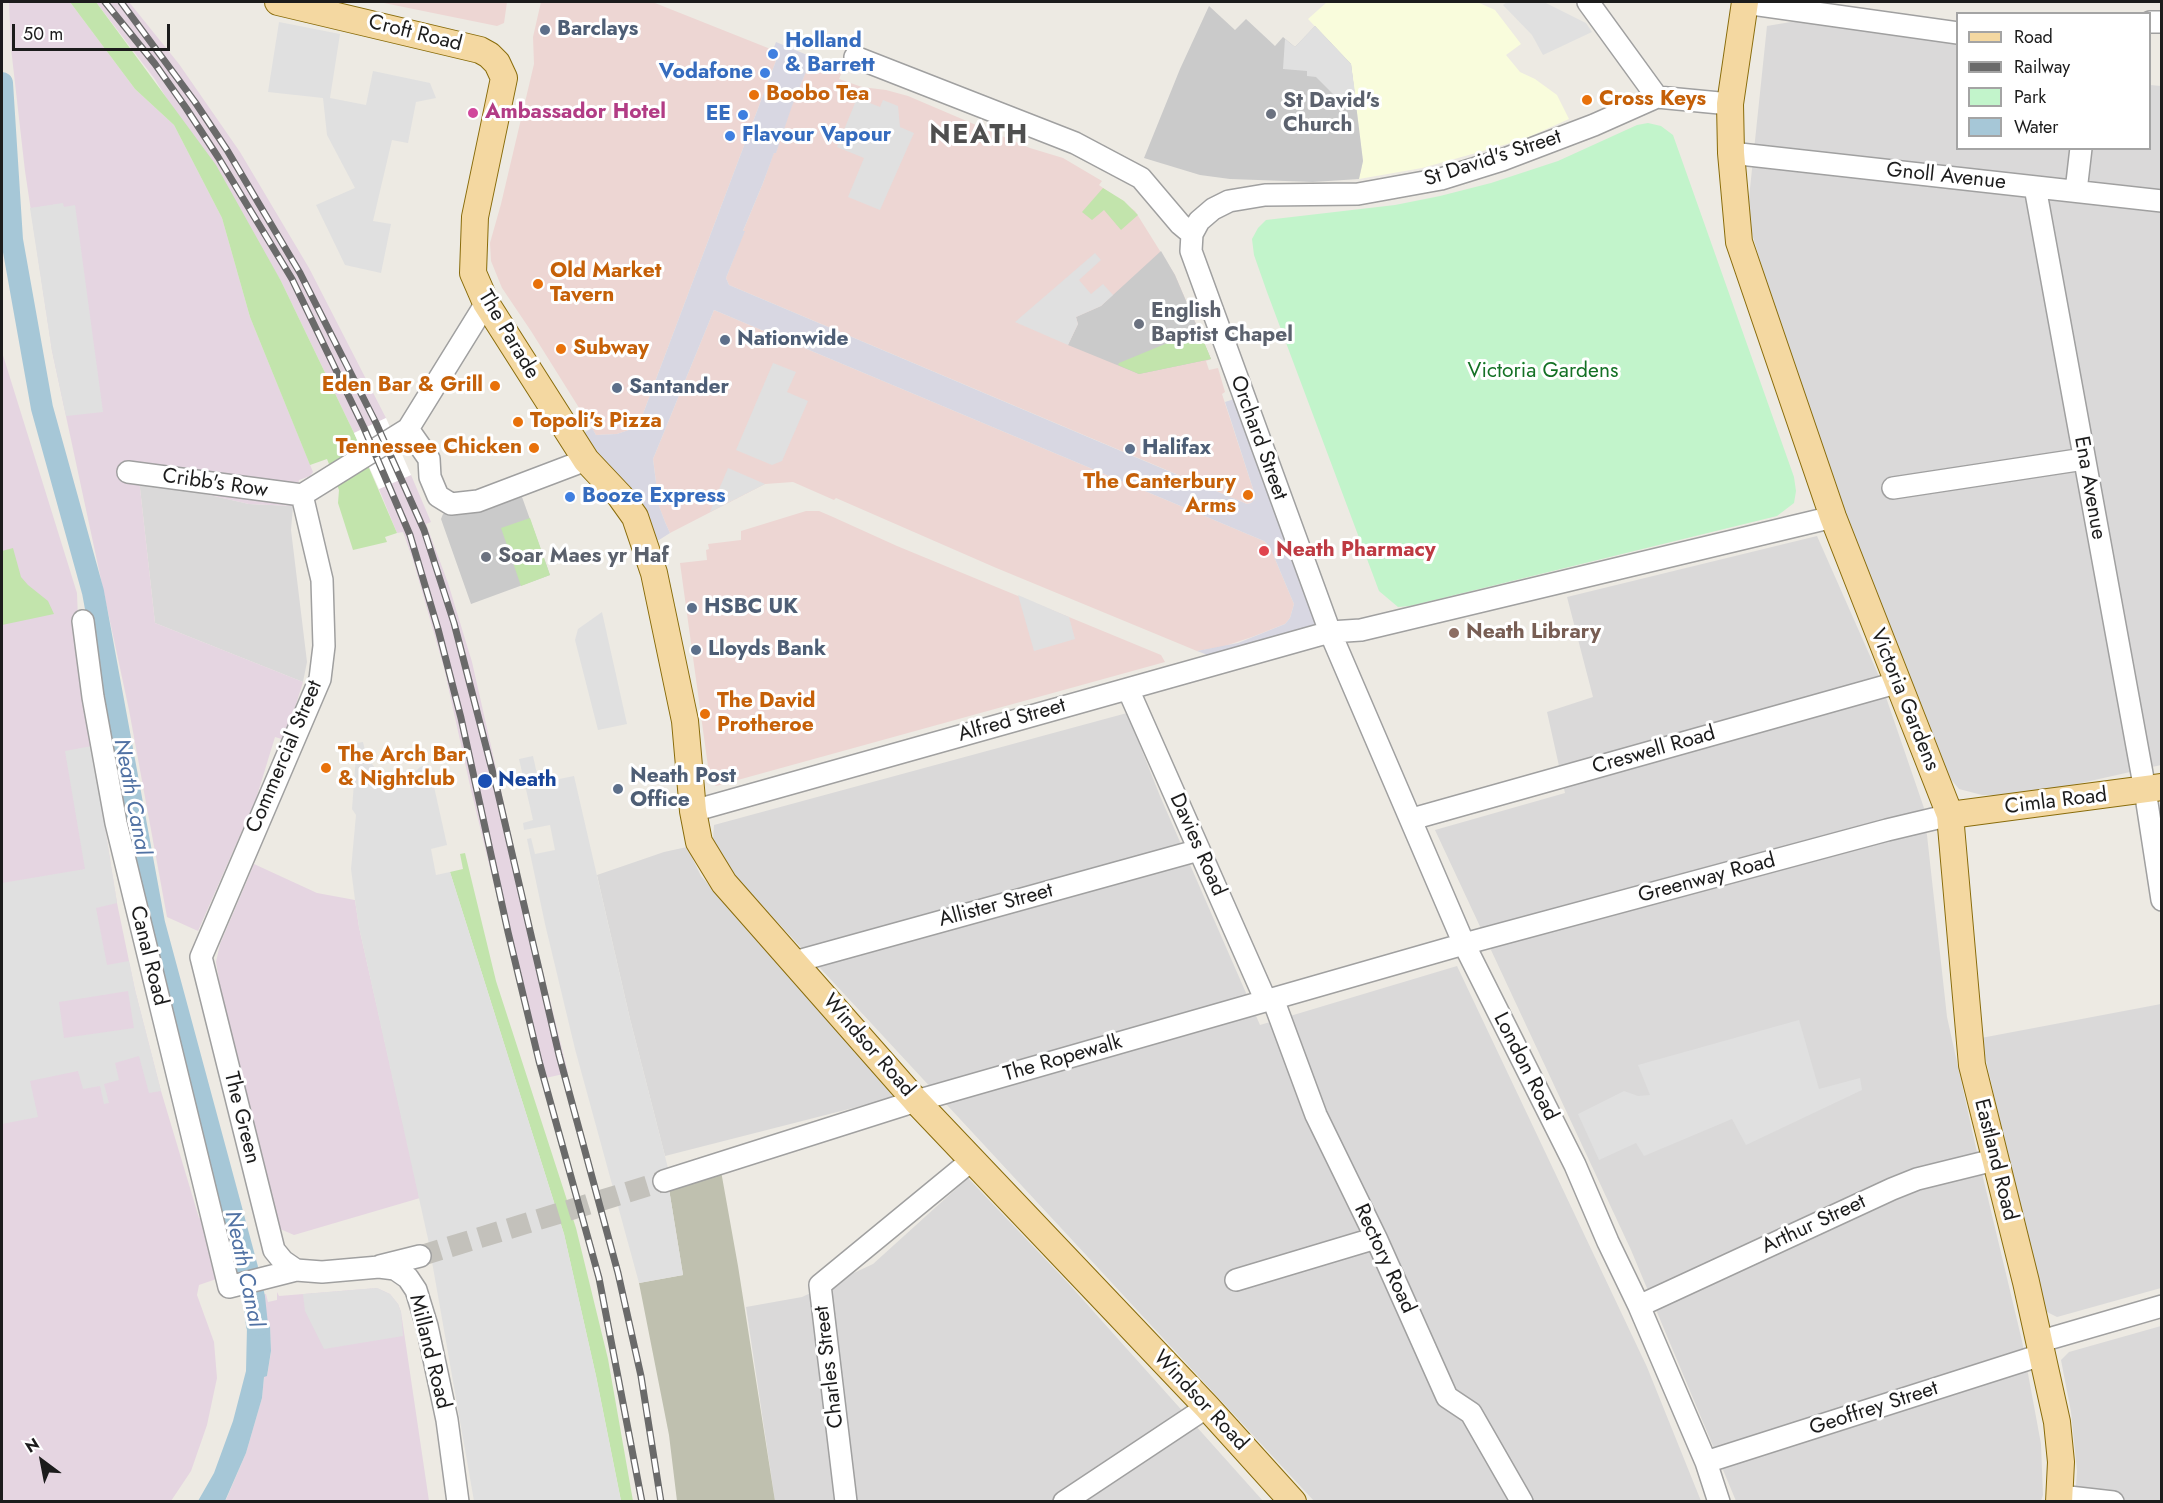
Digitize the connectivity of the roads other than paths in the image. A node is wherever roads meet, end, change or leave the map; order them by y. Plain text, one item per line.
1 (278, 2) edge
2 (1588, 2) edge
3 (1745, 2) edge
4 (1956, 33) edge
5 (855, 57) dead end
6 (504, 78) joint
7 (1657, 97) junction
8 (1730, 105) junction
9 (2081, 150) edge
10 (1731, 153) junction
11 (2036, 187) junction
12 (2076, 191) junction
13 (2162, 201) edge
14 (1192, 234) junction
15 (486, 303) junction
16 (408, 429) junction
17 (2084, 459) junction
18 (586, 460) junction
19 (128, 472) dead end
20 (1893, 488) dead end
21 (302, 495) junction
22 (620, 495) joint
23 (1833, 517) junction
24 (83, 621) dead end
25 (1330, 632) junction
26 (1896, 683) junction
27 (1128, 689) junction
28 (2153, 788) edge
29 (693, 811) junction
30 (1950, 815) junction
31 (1412, 819) junction
32 (1199, 850) junction
33 (2162, 900) edge
34 (1464, 944) junction
35 (201, 957) joint
36 (794, 962) junction
37 (1269, 1000) junction
38 (916, 1101) junction
39 (972, 1160) junction
40 (1994, 1160) junction
41 (664, 1181) tunnel mouth
42 (1376, 1238) junction
43 (420, 1256) tunnel mouth
44 (379, 1267) junction
45 (296, 1270) junction
46 (1236, 1280) dead end
47 (229, 1287) joint
48 (1639, 1306) junction
49 (2162, 1306) edge
50 (2040, 1348) junction
51 (1207, 1407) junction
52 (1706, 1462) junction
53 (2059, 1498) edge
54 (458, 1502) edge
55 (846, 1502) edge
56 (1064, 1502) edge
57 (1293, 1502) edge
58 (1522, 1502) edge
59 (1719, 1502) edge
60 (2113, 1502) edge

1 - 6 main road, Croft Road
2 - 7 street
3 - 4 street
3 - 8 main road, Victoria Gardens
5 - 14 street
6 - 15 main road, The Parade
7 - 8 street
7 - 14 street, St David's Street
8 - 10 main road, Victoria Gardens
9 - 12 street
10 - 11 street, Gnoll Avenue
10 - 23 main road, Victoria Gardens
11 - 12 street, Gnoll Avenue
11 - 17 street, Ena Avenue
12 - 13 street, Gnoll Avenue
14 - 25 street, Orchard Street
15 - 16 street
15 - 18 main road, The Parade
16 - 18 street
16 - 21 street
17 - 20 street
17 - 28 street, Ena Avenue
18 - 22 main road, The Parade
19 - 21 street, Cribb's Row
21 - 35 street, Commercial Street
22 - 29 main road, Windsor Road
23 - 25 street
23 - 26 main road, Victoria Gardens
24 - 47 street, Canal Road
25 - 27 street, Alfred Street
25 - 31 street, London Road
26 - 30 main road, Victoria Gardens
26 - 31 street, Creswell Road
27 - 29 street, Alfred Street
27 - 32 street, Davies Road
28 - 30 main road, Cimla Road
28 - 33 street, Ena Avenue
29 - 36 main road, Windsor Road
30 - 34 street, Greenway Road
30 - 40 main road, Eastland Road
31 - 34 street, London Road
32 - 36 street, Allister Street
32 - 37 street, Davies Road
34 - 37 street, The Ropewalk
34 - 48 street, London Road
35 - 45 street, The Green
36 - 38 main road, Windsor Road
37 - 38 street, The Ropewalk
37 - 42 street, Rectory Road
38 - 39 main road, Windsor Road
38 - 41 street, The Ropewalk
39 - 51 main road, Windsor Road
39 - 55 street, Charles Street
40 - 48 street, Arthur Street
40 - 50 main road, Eastland Road
42 - 46 street
42 - 58 street, Rectory Road
43 - 44 street
44 - 45 street, Milland Road
44 - 54 street, Milland Road
45 - 47 street, Milland Road
48 - 52 street, London Road
49 - 50 street, Geoffrey Street
50 - 52 street, Geoffrey Street
50 - 53 main road, Eastland Road
51 - 56 street
51 - 57 main road, Windsor Road
52 - 59 street, London Road
53 - 60 street

